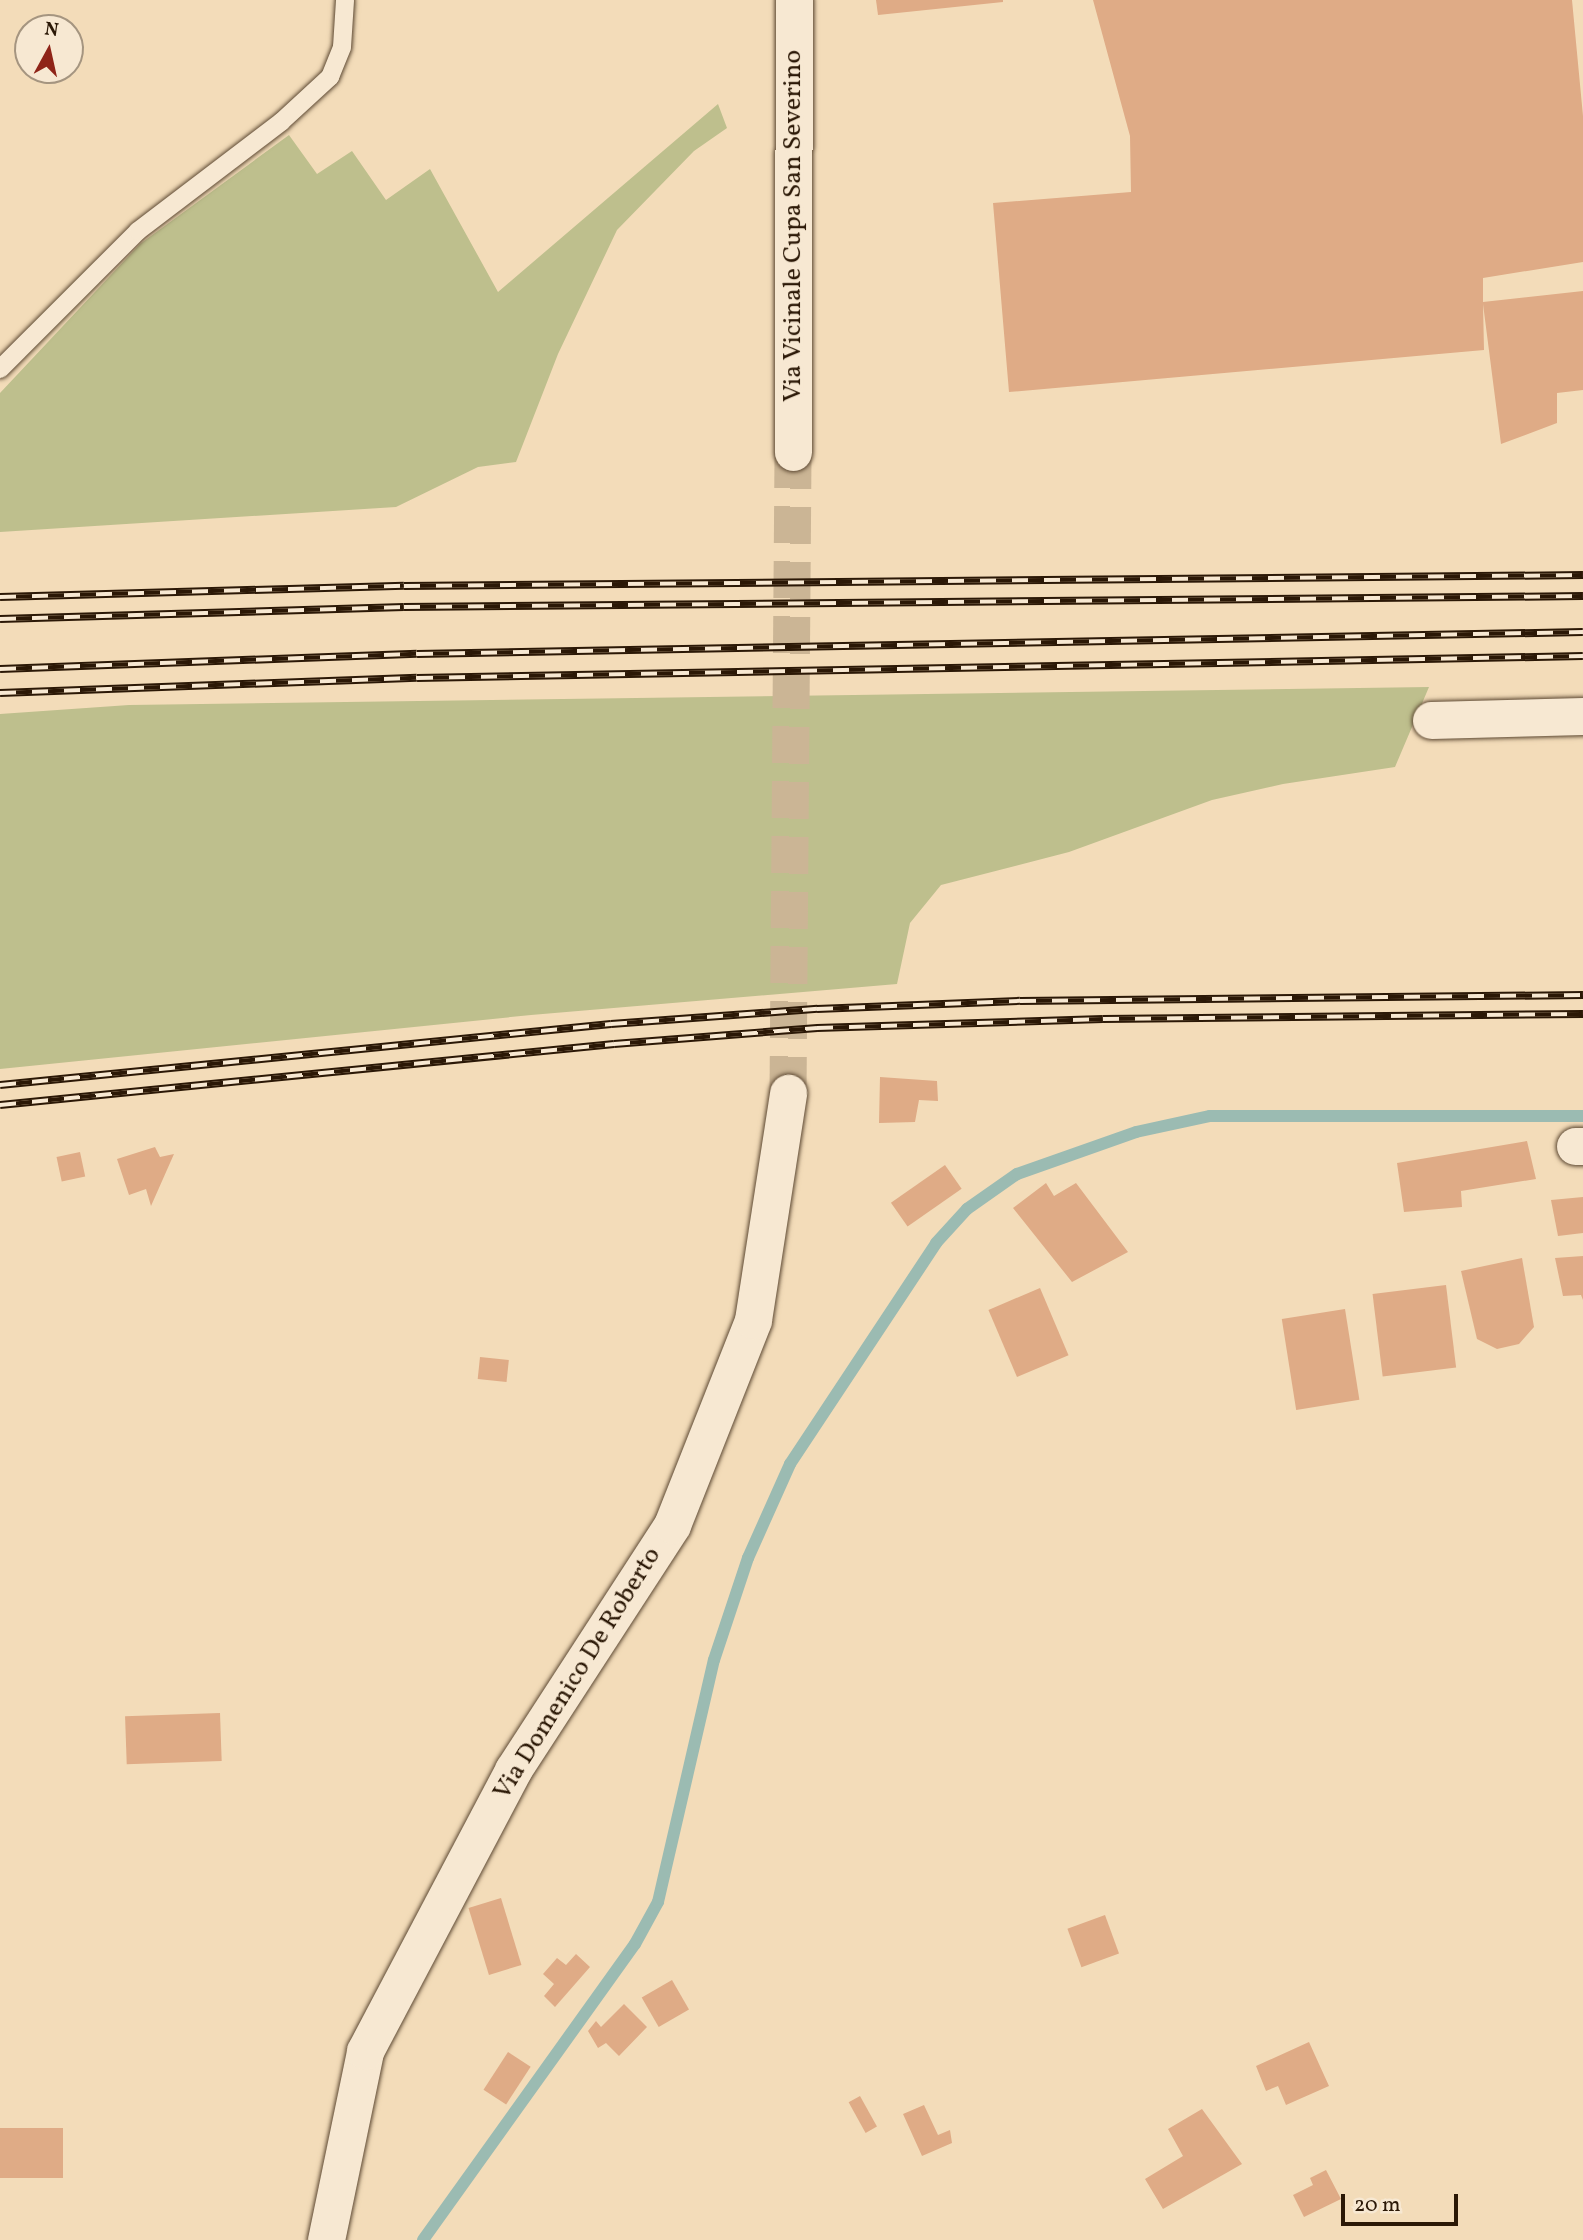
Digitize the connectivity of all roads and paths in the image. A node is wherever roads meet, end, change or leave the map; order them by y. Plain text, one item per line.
1 (345, 0) edge
2 (794, 0) edge
3 (0, 369) edge
4 (793, 452) tunnel mouth
5 (1583, 716) edge
6 (1431, 720) dead end
7 (788, 1093) tunnel mouth
8 (327, 2240) edge

1 - 3 lane
2 - 4 street, Via Vicinale Cupa San Severino
5 - 6 street
7 - 8 street, Via Domenico De Roberto

